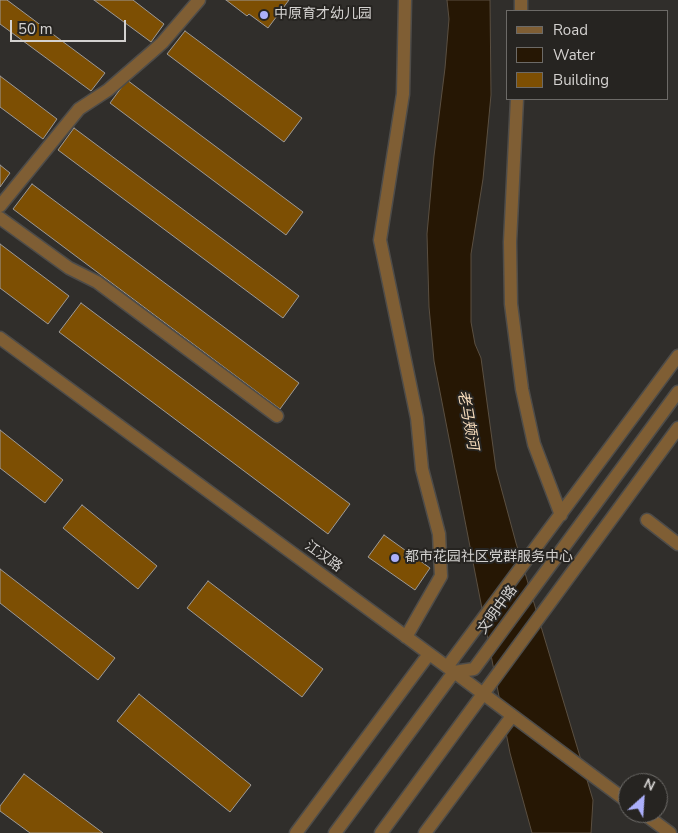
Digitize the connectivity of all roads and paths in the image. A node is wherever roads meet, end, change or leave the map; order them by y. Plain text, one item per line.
1 (199, 0) edge
2 (405, 0) edge
3 (517, 100) edge
4 (0, 206) edge
5 (0, 218) edge
6 (0, 338) edge
7 (678, 356) edge
8 (678, 392) edge
9 (277, 416) dead end
10 (678, 428) edge
11 (560, 515) junction
12 (647, 520) dead end
13 (678, 544) edge
14 (406, 637) junction
15 (429, 654) junction
16 (450, 670) junction
17 (483, 694) junction
18 (512, 716) junction
19 (618, 795) edge
20 (656, 823) edge
21 (296, 833) edge
22 (335, 833) edge
23 (380, 833) edge
24 (425, 833) edge
25 (670, 833) edge

1 - 4 street
2 - 14 street
3 - 11 street
5 - 9 street
6 - 14 street, 江汉路
7 - 11 street
8 - 16 street, 文明中路
10 - 17 street
11 - 16 street
12 - 13 street
14 - 15 street, 江汉路
15 - 16 street, 江汉路
15 - 21 street
16 - 17 street, 江汉路
16 - 22 street
17 - 18 street, 江汉路
17 - 23 street
18 - 19 street, 江汉路
18 - 24 street
20 - 25 street

